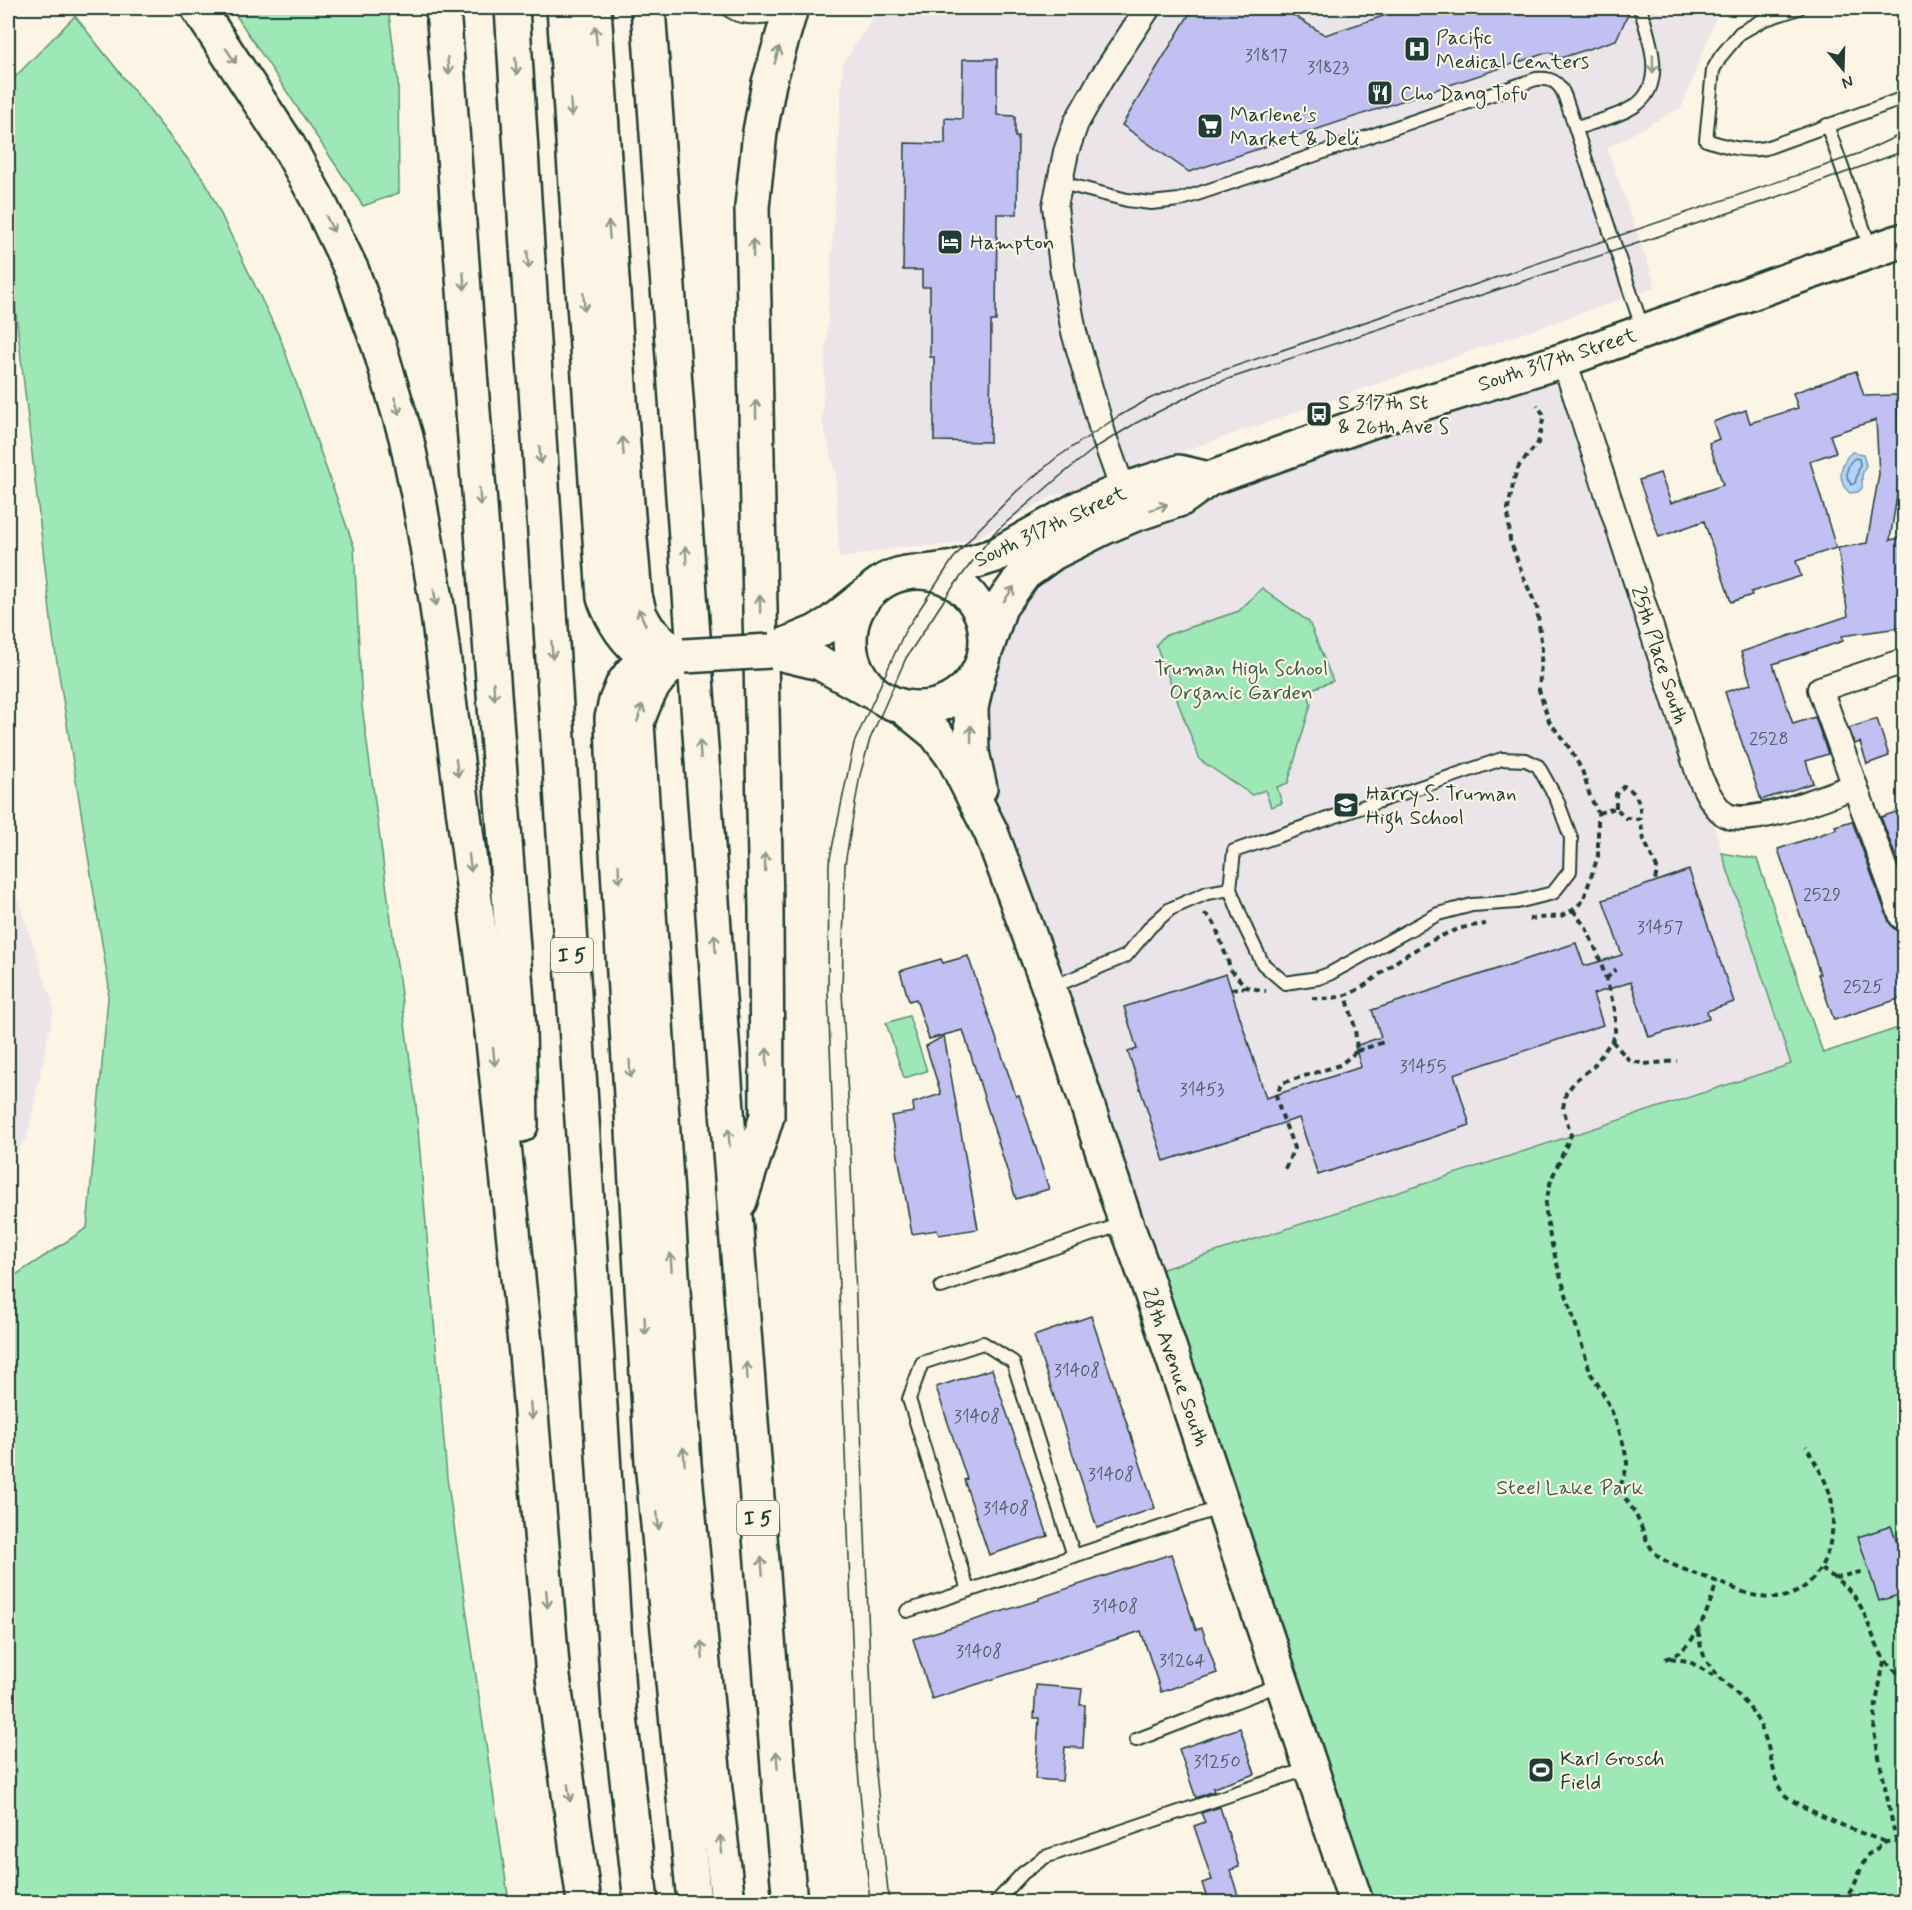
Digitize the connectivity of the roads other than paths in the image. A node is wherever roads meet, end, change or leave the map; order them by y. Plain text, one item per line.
1 (198, 8) edge
2 (444, 8) edge
3 (512, 8) edge
4 (564, 8) edge
5 (594, 8) edge
6 (648, 8) edge
7 (726, 8) edge
8 (1148, 8) edge
9 (1640, 8) edge
10 (1799, 8) edge
11 (790, 10) edge
12 (1905, 98) edge
13 (1827, 125) junction
14 (1576, 128) junction
15 (1058, 182) junction
16 (1905, 240) edge
17 (1872, 251) junction
18 (1643, 331) junction
19 (1564, 360) junction
20 (1209, 479) junction
21 (1123, 490) junction
22 (612, 505) junction
23 (923, 572) junction
24 (867, 594) junction
25 (818, 648) junction
26 (684, 656) junction
27 (647, 658) junction
28 (982, 661) junction
29 (1905, 661) edge
30 (874, 693) junction
31 (903, 707) junction
32 (1856, 786) junction
33 (629, 814) junction
34 (991, 832) junction
35 (1230, 889) junction
36 (1902, 917) dead end
37 (1049, 988) junction
38 (735, 1217) junction
39 (1126, 1223) junction
40 (941, 1287) dead end
41 (526, 1353) junction
42 (1223, 1507) junction
43 (1074, 1556) junction
44 (968, 1590) junction
45 (907, 1611) dead end
46 (1282, 1683) junction
47 (1136, 1740) dead end
48 (1311, 1768) junction
49 (584, 1902) edge
50 (641, 1902) edge
51 (694, 1902) edge
52 (728, 1902) edge
53 (790, 1902) edge
54 (996, 1902) edge
55 (1356, 1902) edge

1 -> 41 main road
2 -> 41 main road
3 -> 50 main road, I 5
4 -> 22 main road
22 -> 5 main road
38 -> 6 main road, I 5
7 - 11 lane
8 - 15 street
9 -> 14 lane
10 - 13 lane
38 -> 11 main road
12 - 13 lane
13 - 17 lane
14 - 15 lane
14 - 18 lane
15 - 21 street
16 - 17 main road, South 317th Street
17 - 18 main road, South 317th Street
18 - 19 main road, South 317th Street
19 - 20 main road, South 317th Street
19 - 32 street, 25th Place South
20 - 21 main road, South 317th Street
28 -> 20 main road, South 317th Street
21 - 23 main road, South 317th Street
26 -> 22 main road
22 - 27 main road
23 - 24 main road
23 - 28 main road
24 - 25 main road
24 - 30 main road
25 - 26 main road, bridge
25 - 30 main road
26 - 27 main road
33 -> 26 main road
27 - 33 main road
28 - 31 main road
34 -> 28 main road, 28th Avenue South
29 - 32 street
30 - 31 main road
31 - 34 main road, 28th Avenue South
32 - 36 street
33 -> 51 main road
52 -> 33 main road
34 - 37 main road, 28th Avenue South
35 - 35 lane
35 - 37 lane
37 - 39 main road, 28th Avenue South
53 -> 38 main road, I 5
39 - 40 lane
39 - 42 main road, 28th Avenue South
41 -> 49 main road
42 - 43 lane
42 - 46 main road, 28th Avenue South
43 - 44 lane
43 - 44 lane
44 - 45 lane
46 - 47 lane
46 - 48 main road, 28th Avenue South
48 - 54 lane
48 - 55 main road, 28th Avenue South

